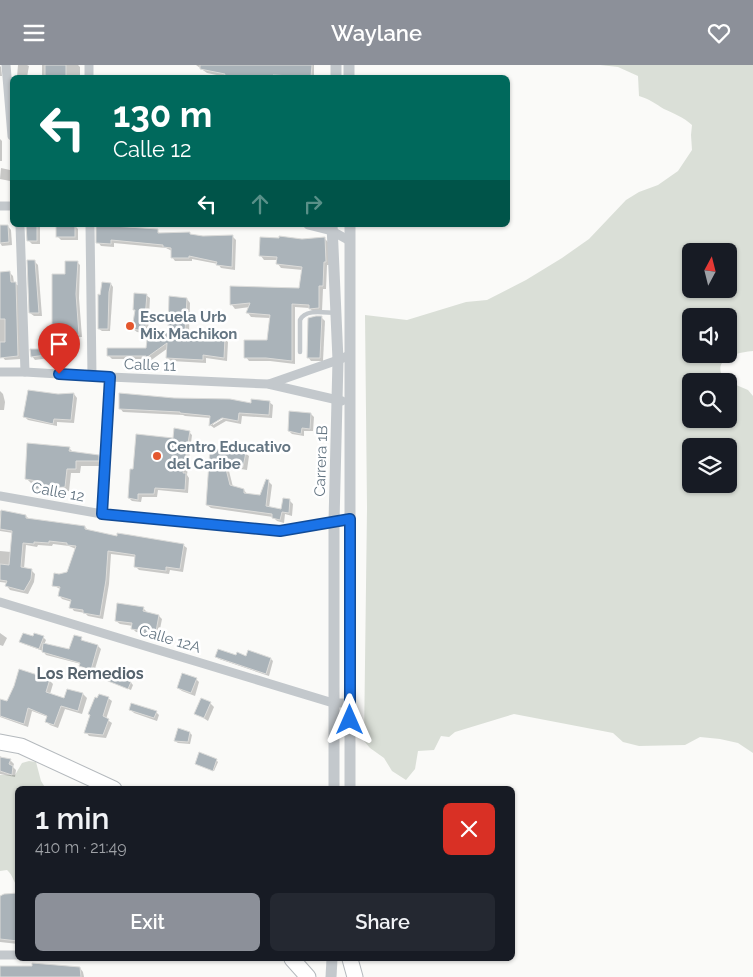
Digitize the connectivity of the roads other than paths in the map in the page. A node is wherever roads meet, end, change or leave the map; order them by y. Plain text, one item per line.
1 (6, 65) edge
2 (10, 112) edge
3 (20, 227) edge
4 (90, 227) edge
5 (350, 227) edge
6 (332, 228) edge
7 (350, 241) junction
8 (336, 313) junction
9 (300, 352) dead end
10 (350, 355) junction
11 (338, 360) junction
12 (0, 372) edge
13 (25, 372) junction
14 (92, 376) junction
15 (110, 377) junction
16 (268, 384) junction
17 (344, 401) junction
18 (0, 495) edge
19 (102, 514) junction
20 (350, 519) junction
21 (334, 522) junction
22 (0, 603) edge
23 (333, 703) junction
24 (350, 703) junction
25 (0, 742) edge
26 (107, 786) edge
27 (334, 786) edge
28 (350, 786) edge
29 (0, 955) edge
30 (15, 955) edge
31 (294, 961) edge
32 (332, 961) edge
33 (350, 961) edge
34 (351, 961) edge
35 (308, 977) edge
36 (331, 977) edge
37 (348, 977) edge
38 (355, 977) edge

1 - 2 street
3 - 13 street
4 - 14 street
5 - 7 street, Carrera 1B
6 - 7 street
6 - 8 street, Carrera 1B
7 - 10 street, Carrera 1B
8 - 9 lane
8 - 11 street, Carrera 1B
10 - 11 street
10 - 17 street, Carrera 1B
11 - 16 street
11 - 17 street, Carrera 1B
12 - 13 street, Calle 11
13 - 14 street, Calle 11
14 - 15 street, Calle 11
15 - 16 street, Calle 11
15 - 19 street
16 - 17 street
17 - 20 street, Carrera 1B
17 - 21 street, Carrera 1B
18 - 19 street, Calle 12
19 - 21 street, Calle 12
20 - 21 street, Calle 12
20 - 24 street, Carrera 1B
21 - 23 street, Carrera 1B
22 - 23 street, Calle 12A
23 - 24 street, Calle 12A
23 - 27 street, Carrera 1B
24 - 28 street, Carrera 1B
25 - 26 highway
29 - 30 street
31 - 35 highway
32 - 36 street
33 - 37 street
34 - 38 highway

